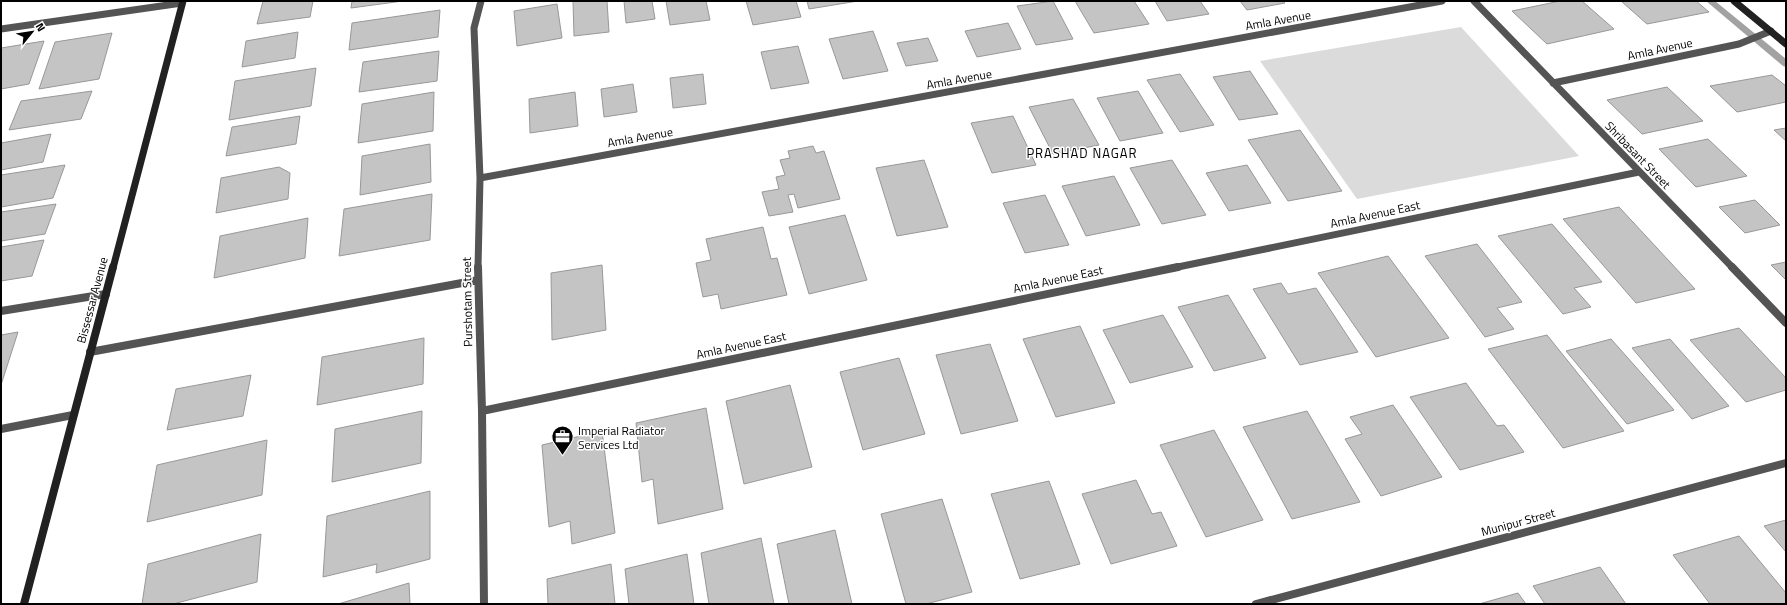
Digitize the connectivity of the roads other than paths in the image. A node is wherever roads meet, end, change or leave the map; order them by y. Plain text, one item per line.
1 (481, 1) edge
2 (1442, 1) edge
3 (1474, 1) edge
4 (1734, 1) edge
5 (182, 2) edge
6 (1, 29) edge
7 (1771, 31) junction
8 (1786, 44) edge
9 (1553, 83) junction
10 (1639, 172) junction
11 (480, 178) junction
12 (478, 280) junction
13 (106, 294) junction
14 (1, 311) edge
15 (1786, 323) edge
16 (90, 352) junction
17 (482, 411) junction
18 (73, 415) junction
19 (1, 429) edge
20 (1786, 463) edge
21 (24, 604) edge
22 (484, 604) edge
23 (1256, 604) edge

1 - 11 street, Purshotam Street
2 - 11 street, Amla Avenue
3 - 9 street, Shribasant Street
4 - 7 street
5 - 6 street
5 - 13 street, Bissessar Avenue
7 - 8 street
7 - 9 street, Amla Avenue
9 - 10 street, Shribasant Street
10 - 15 street, Shribasant Street
10 - 17 street, Amla Avenue East
11 - 12 street, Purshotam Street
12 - 16 street
12 - 17 street, Purshotam Street
13 - 14 street
13 - 16 street, Bissessar Avenue
16 - 18 street, Bissessar Avenue
17 - 22 street, Purshotam Street
18 - 19 street
18 - 21 street, Bissessar Avenue
20 - 23 street, Munipur Street

